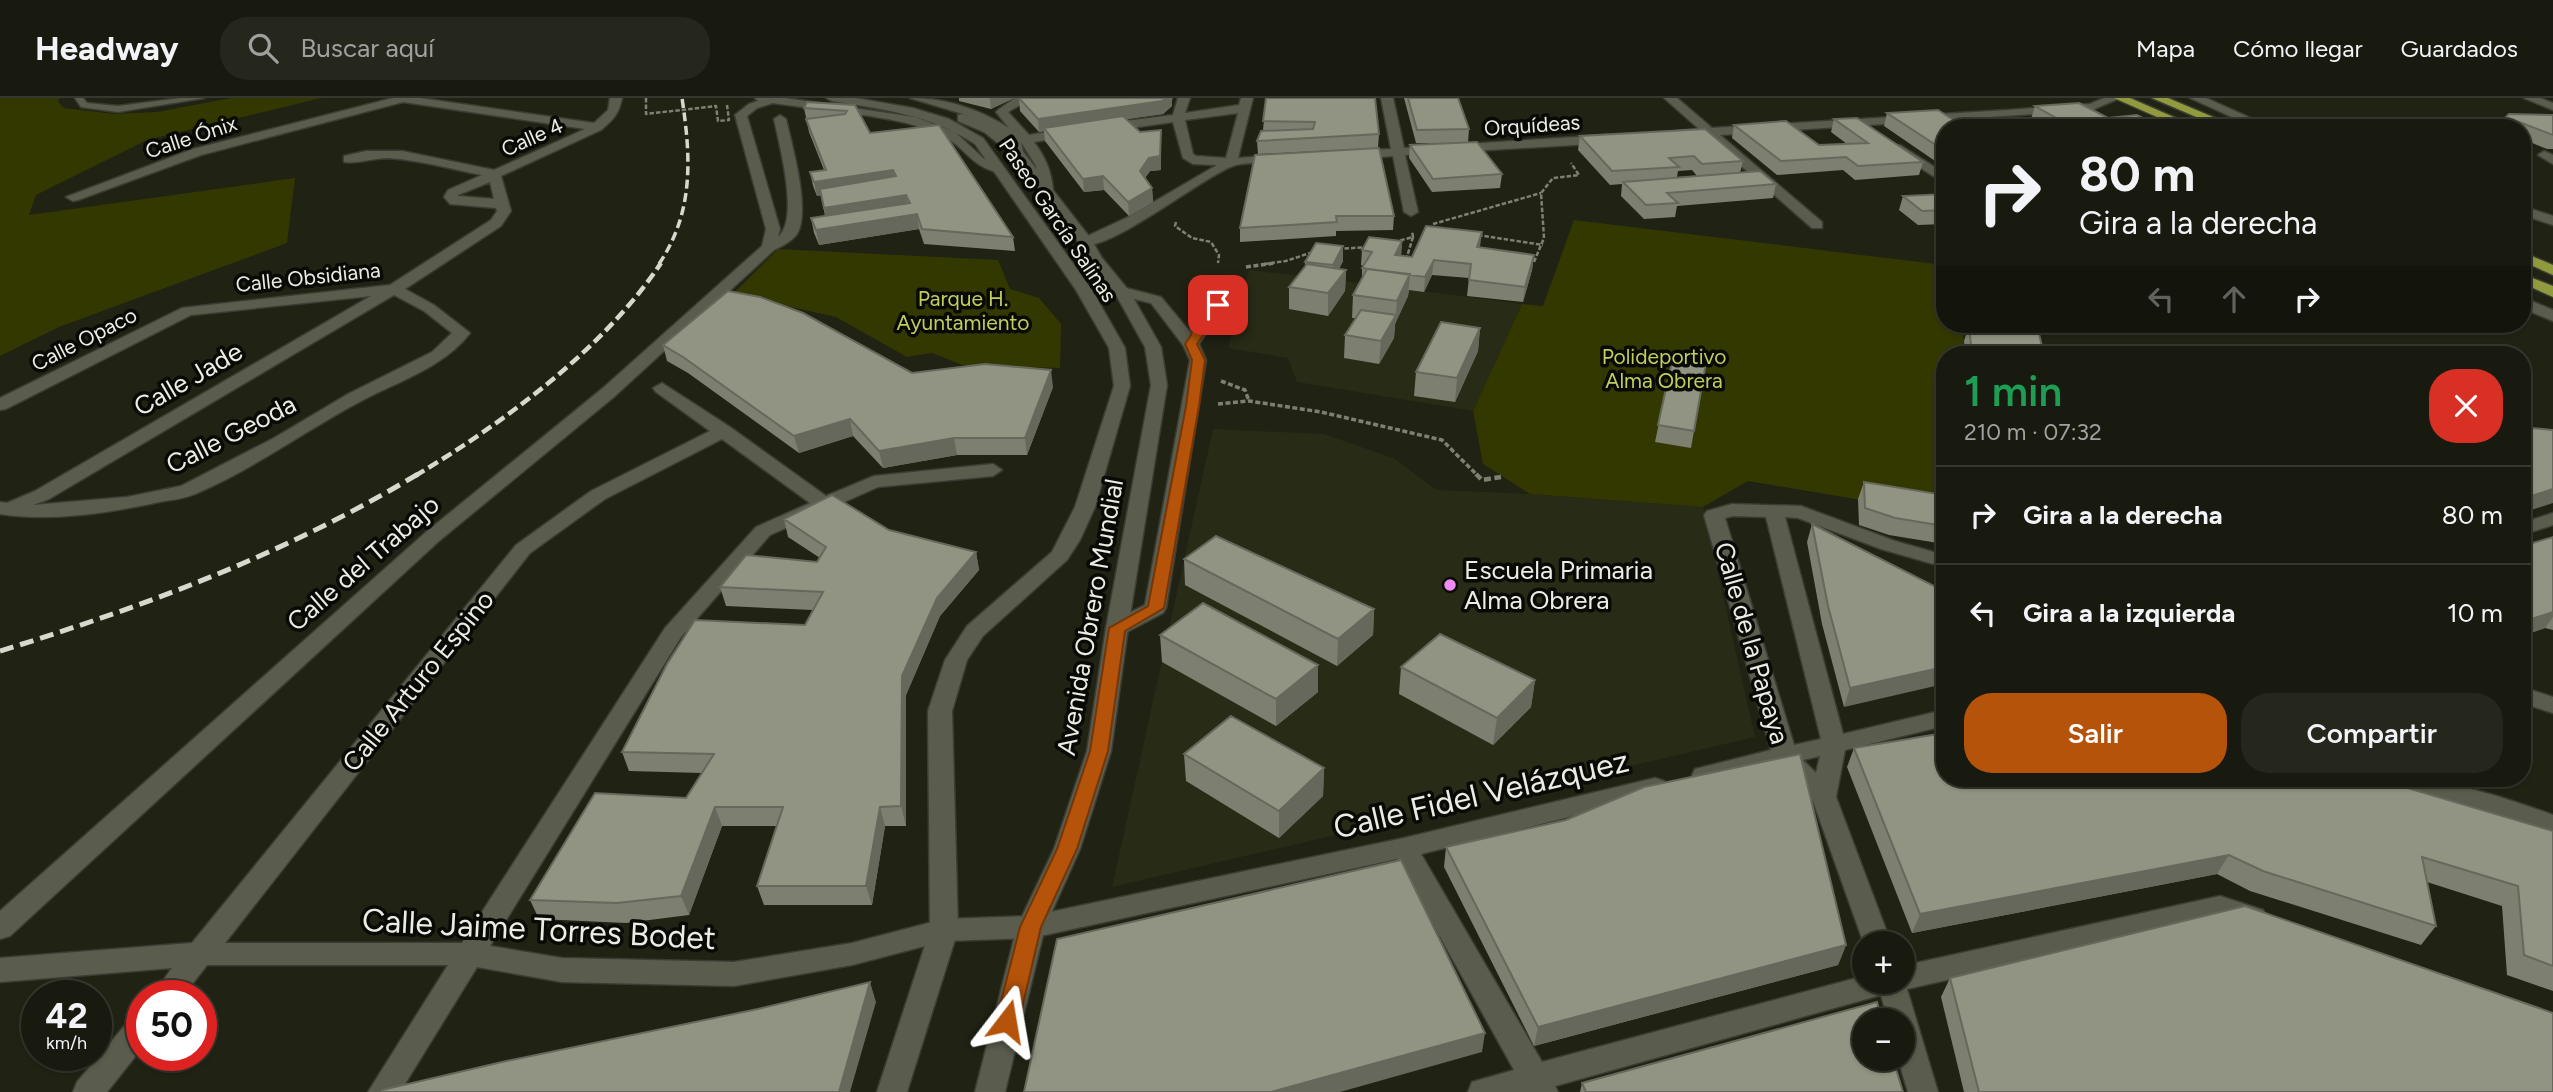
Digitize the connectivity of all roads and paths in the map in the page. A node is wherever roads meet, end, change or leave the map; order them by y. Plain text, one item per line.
1 (79, 98) edge
2 (200, 98) edge
3 (616, 98) edge
4 (646, 98) edge
5 (832, 98) edge
6 (867, 98) edge
7 (916, 98) edge
8 (1025, 98) edge
9 (1184, 98) edge
10 (1387, 98) edge
11 (1670, 98) edge
12 (2113, 98) edge
13 (2120, 98) edge
14 (2158, 98) edge
15 (2196, 98) edge
16 (2222, 98) edge
17 (2530, 98) edge
18 (403, 99) edge
19 (765, 99) edge
20 (2209, 102) junction
21 (1246, 103) edge
22 (727, 105) dead end
23 (2092, 107) junction
24 (2553, 107) edge
25 (2108, 113) dead end
26 (2008, 114) junction
27 (1178, 117) junction
28 (780, 119) dead end
29 (2016, 119) edge
30 (2171, 119) edge
31 (2210, 119) edge
32 (2247, 119) edge
33 (1863, 123) junction
34 (967, 125) junction
35 (597, 127) junction
36 (1709, 133) junction
37 (1667, 135) edge
38 (1626, 138) edge
39 (1028, 139) junction
40 (1556, 142) junction
41 (1017, 152) junction
42 (1397, 153) junction
43 (1342, 156) edge
44 (1300, 158) edge
45 (348, 159) dead end
46 (1231, 162) junction
47 (999, 169) junction
48 (1936, 173) edge
49 (494, 174) junction
50 (1193, 187) junction
51 (1046, 189) junction
52 (1541, 193) junction
53 (74, 197) dead end
54 (503, 204) junction
55 (2553, 208) edge
56 (1411, 212) joint
57 (2553, 221) edge
58 (1817, 225) dead end
59 (1412, 229) junction
60 (1470, 234) edge
61 (1413, 237) junction
62 (1086, 242) junction
63 (1387, 243) edge
64 (1543, 245) junction
65 (1374, 246) edge
66 (769, 247) junction
67 (1335, 249) edge
68 (1322, 250) edge
69 (2531, 260) edge
70 (1534, 262) edge
71 (1403, 267) edge
72 (2553, 271) edge
73 (1229, 282) joint
74 (2531, 282) edge
75 (394, 289) junction
76 (1122, 292) junction
77 (2553, 292) edge
78 (1218, 305) junction
79 (2531, 306) edge
80 (187, 311) joint
81 (2553, 316) edge
82 (462, 333) joint
83 (1191, 344) junction
84 (1153, 347) joint
85 (1117, 348) joint
86 (662, 388) dead end
87 (0, 405) edge
88 (1192, 406) junction
89 (724, 431) junction
90 (993, 470) dead end
91 (1501, 477) dead end
92 (824, 504) junction
93 (4, 509) edge
94 (1774, 511) junction
95 (2553, 519) edge
96 (2531, 526) edge
97 (1936, 559) edge
98 (1117, 628) junction
99 (2531, 698) edge
100 (2553, 705) edge
101 (1936, 720) edge
102 (1833, 743) junction
103 (1785, 756) junction
104 (2427, 787) edge
105 (1825, 797) junction
106 (2553, 825) edge
107 (1404, 848) junction
108 (2271, 925) edge
109 (1031, 927) junction
110 (0, 928) edge
111 (944, 930) junction
112 (1873, 931) edge
113 (201, 954) junction
114 (471, 954) junction
115 (0, 970) edge
116 (1915, 975) edge
117 (179, 980) edge
118 (1852, 993) edge
119 (1893, 994) edge
120 (126, 1046) edge
121 (1539, 1085) edge
122 (88, 1092) edge
123 (383, 1092) edge
124 (892, 1092) edge
125 (990, 1092) edge
126 (1483, 1092) edge
127 (1923, 1092) edge

1 - 2 lane
3 - 35 street, Calle 4
4 - 22 path, bridge
5 - 34 street, Paseo García Salinas
6 - 34 street, Paseo García Salinas
7 - 41 street
8 - 39 street
9 - 27 street
10 - 42 street
11 - 36 street
12 - 23 street
13 - 30 main road
14 - 31 main road
15 - 20 street
16 - 20 street
17 - 24 street
18 - 35 street
18 - 53 street, Calle Ónix
19 - 47 street
19 - 66 street
20 - 32 street
21 - 27 street
21 - 46 street
23 - 25 street
23 - 26 street
26 - 29 street
26 - 33 street
27 - 39 street
27 - 46 street
28 - 66 street, Calle del Trabajo
33 - 36 street
33 - 48 street
34 - 41 street, Paseo García Salinas
34 - 47 street, Paseo García Salinas
35 - 49 street, Calle 4
36 - 37 street
36 - 58 street
38 - 40 street, Orquídeas
39 - 51 street
40 - 42 street, Orquídeas
40 - 52 path
41 - 51 street, Paseo García Salinas
42 - 43 street, Orquídeas
42 - 56 street
44 - 46 street
45 - 49 street
46 - 50 street
47 - 85 street, Paseo García Salinas
49 - 54 street
49 - 54 street, Calle 4
50 - 62 street
50 - 78 path
51 - 62 street, Paseo García Salinas
52 - 59 path
52 - 64 path
54 - 75 street, Calle Jade
55 - 57 street
56 - 59 path
59 - 61 path
60 - 64 path
61 - 63 path
61 - 71 path
62 - 76 street, Paseo García Salinas
64 - 70 path
65 - 67 path
66 - 110 street, Calle del Trabajo
68 - 73 path
69 - 72 main road
73 - 78 street
74 - 77 main road
75 - 80 street, Calle Obsidiana
75 - 82 street, Calle Obsidiana
75 - 93 street, Calle Jade
76 - 83 street
76 - 84 street, Paseo García Salinas
78 - 83 street
79 - 81 street
80 - 87 street, Calle Opaco
82 - 93 street, Calle Geoda
83 - 88 street
84 - 98 street, Avenida Obrero Mundial
85 - 111 street, Avenida Obrero Mundial
86 - 89 street
88 - 91 path
88 - 98 street
89 - 92 street
89 - 113 street, Calle Arturo Espino
90 - 92 street
92 - 114 street
94 - 97 street
94 - 102 street, Calle de la Papaya
94 - 103 street, Calle de la Papaya
95 - 96 street
98 - 109 street, Avenida Obrero Mundial
99 - 100 street
101 - 102 street, Calle Fidel Velázquez
102 - 103 street, Calle Fidel Velázquez
102 - 105 street, Calle de la Papaya
103 - 105 street, Calle de la Papaya
103 - 107 street, Calle Fidel Velázquez
104 - 106 street
105 - 112 street, Calle de la Papaya
107 - 109 street, Calle Fidel Velázquez
107 - 121 street
108 - 116 street
109 - 111 street, Calle Fidel Velázquez
109 - 125 street, Avenida Obrero Mundial
111 - 114 street, Calle Jaime Torres Bodet
111 - 124 street, Avenida Obrero Mundial
113 - 114 street, Calle Jaime Torres Bodet
113 - 115 street, Calle Jaime Torres Bodet
113 - 117 street, Calle Arturo Espino
114 - 123 street
118 - 121 street
119 - 127 street
120 - 122 street
121 - 126 street

